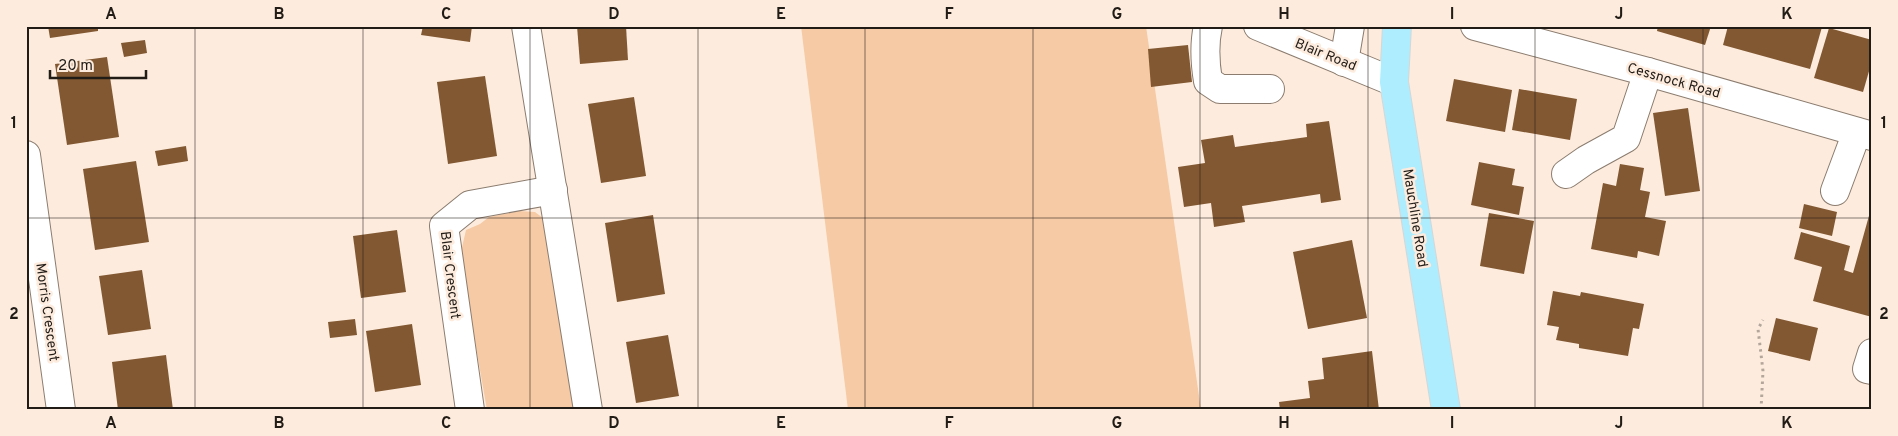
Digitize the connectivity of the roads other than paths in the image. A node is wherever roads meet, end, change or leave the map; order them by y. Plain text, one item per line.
1 (526, 26) edge
2 (1208, 26) edge
3 (1258, 26) edge
4 (1350, 26) edge
5 (1397, 26) edge
6 (1475, 26) edge
7 (1344, 62) junction
8 (1648, 72) junction
9 (1394, 82) junction
10 (1270, 89) dead end
11 (1864, 134) edge
12 (26, 155) edge
13 (1566, 174) dead end
14 (553, 190) junction
15 (1835, 192) dead end
16 (1872, 353) edge
17 (1872, 370) edge
18 (61, 410) edge
19 (470, 410) edge
20 (588, 410) edge
21 (1446, 410) edge

1 - 14 street
2 - 10 street
3 - 7 street, Blair Road
4 - 7 street
5 - 9 main road, Mauchline Road
6 - 8 street, Cessnock Road
7 - 9 street, Blair Road
8 - 11 street, Cessnock Road
8 - 13 street
9 - 21 main road, Mauchline Road
11 - 15 street
12 - 18 street, Morris Crescent
14 - 19 street, Blair Crescent
14 - 20 street
16 - 17 street

